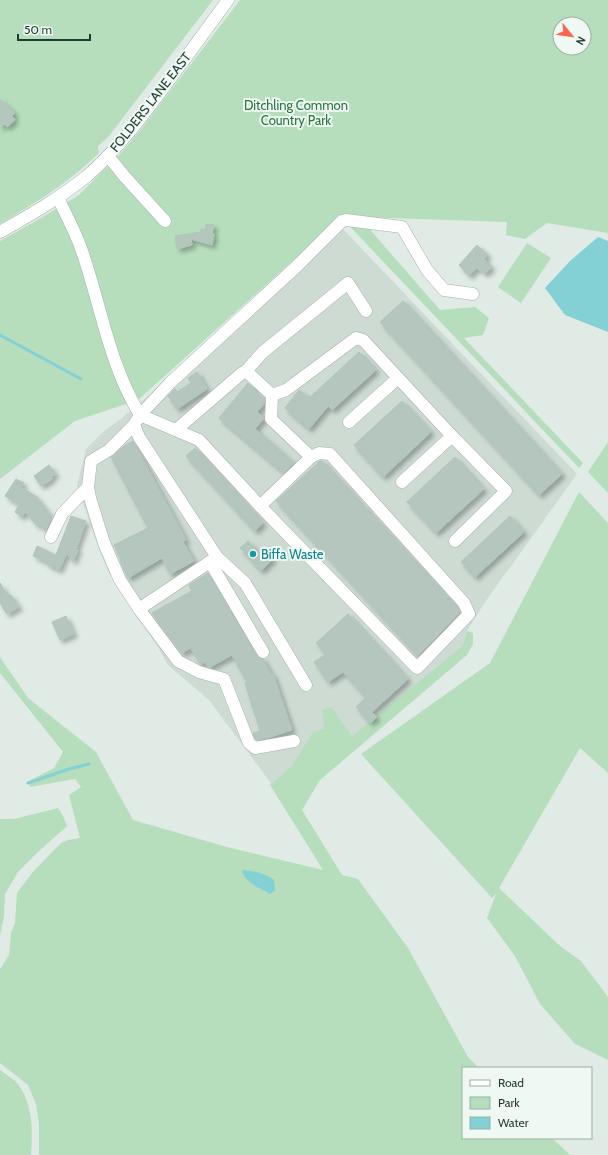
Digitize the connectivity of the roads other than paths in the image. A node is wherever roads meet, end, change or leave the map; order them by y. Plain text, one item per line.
1 (228, 0) edge
2 (108, 156) junction
3 (58, 198) junction
4 (165, 221) dead end
5 (0, 232) edge
6 (473, 294) dead end
7 (366, 311) dead end
8 (246, 371) junction
9 (398, 378) junction
10 (272, 395) junction
11 (137, 420) junction
12 (349, 422) dead end
13 (176, 430) junction
14 (452, 436) junction
15 (311, 457) junction
16 (402, 482) dead end
17 (88, 487) junction
18 (260, 506) junction
19 (51, 537) dead end
20 (455, 541) dead end
21 (214, 559) junction
22 (139, 609) junction
23 (263, 652) dead end
24 (306, 685) dead end
25 (294, 741) dead end

1 - 2 street, FOLDERS LANE EAST
2 - 3 street, FOLDERS LANE EAST
2 - 4 street
3 - 5 street, FOLDERS LANE EAST
3 - 11 street
6 - 11 street
7 - 8 street
8 - 10 street
8 - 13 street
9 - 10 street
9 - 12 street
9 - 14 street
10 - 15 street
11 - 13 street
11 - 17 street
11 - 21 street
13 - 18 street
14 - 16 street
14 - 20 street
15 - 18 street
15 - 18 street
17 - 19 street
17 - 22 street
21 - 22 street
21 - 23 street
21 - 24 street
22 - 25 street

